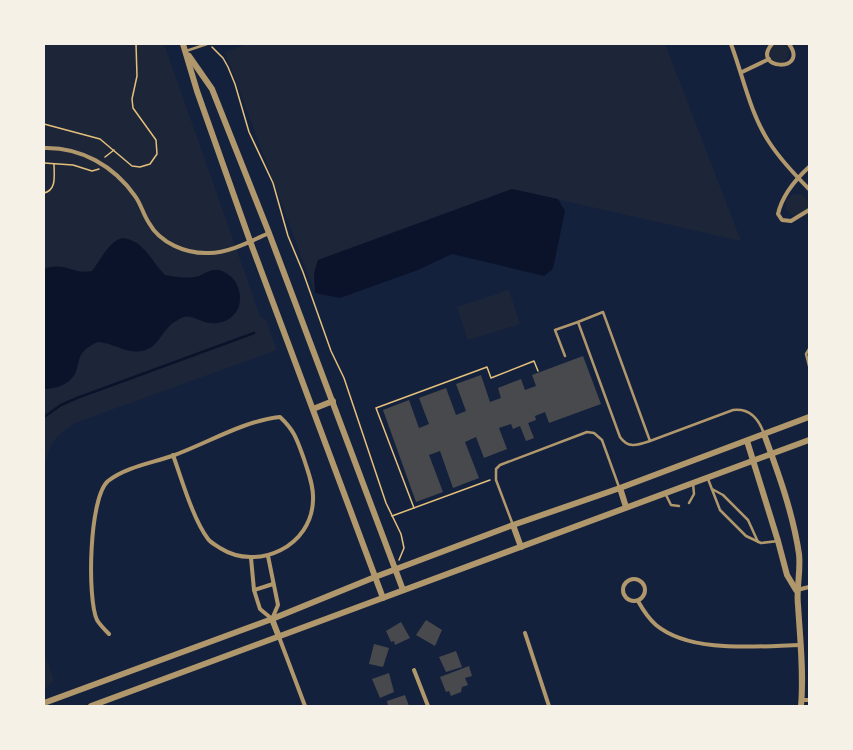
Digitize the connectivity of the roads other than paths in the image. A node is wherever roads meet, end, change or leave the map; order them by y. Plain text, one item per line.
1 (183, 44) edge
2 (209, 44) edge
3 (731, 44) edge
4 (772, 44) edge
5 (789, 44) edge
6 (186, 51) junction
7 (769, 59) junction
8 (742, 72) junction
9 (44, 148) edge
10 (809, 168) edge
11 (797, 177) junction
12 (809, 189) edge
13 (809, 210) edge
14 (269, 233) junction
15 (250, 241) junction
16 (578, 322) junction
17 (809, 349) edge
18 (565, 356) dead end
19 (809, 366) edge
20 (333, 401) junction
21 (313, 409) junction
22 (809, 417) edge
23 (764, 434) junction
24 (650, 440) junction
25 (747, 440) junction
26 (809, 440) edge
27 (772, 454) junction
28 (173, 455) junction
29 (754, 460) junction
30 (707, 476) junction
31 (693, 482) junction
32 (620, 488) junction
33 (712, 489) junction
34 (665, 492) junction
35 (689, 503) dead end
36 (679, 506) dead end
37 (626, 507) junction
38 (513, 525) junction
39 (778, 541) junction
40 (758, 542) junction
41 (520, 547) junction
42 (268, 556) junction
43 (251, 558) junction
44 (396, 569) junction
45 (375, 577) junction
46 (273, 584) junction
47 (809, 587) edge
48 (254, 590) junction
49 (403, 590) junction
50 (796, 590) junction
51 (383, 598) junction
52 (638, 601) junction
53 (272, 620) junction
54 (524, 633) dead end
55 (109, 634) dead end
56 (279, 637) junction
57 (801, 645) junction
58 (414, 670) dead end
59 (809, 700) edge
60 (44, 703) edge
61 (801, 703) edge
62 (91, 706) edge
63 (305, 706) edge
64 (428, 706) edge
65 (549, 706) edge

1 - 6 street
2 - 6 lane
3 - 8 street
4 - 7 street
5 - 7 street
6 - 14 street
6 - 15 street
7 - 8 street
8 - 11 street
9 - 15 street
10 - 11 street
11 - 12 street
11 - 13 street
14 - 15 street
14 - 20 street
15 - 21 street
16 - 18 lane
16 - 24 lane
16 - 24 lane
17 - 19 lane
20 - 21 street
20 - 44 street
21 - 45 street
22 - 23 street
23 - 24 lane
23 - 25 street
23 - 27 street
25 - 29 street
25 - 32 street
26 - 27 street
27 - 29 street
27 - 50 street
28 - 42 street
28 - 43 street
28 - 55 street
29 - 30 street
29 - 39 street
30 - 31 street
30 - 33 lane
31 - 34 street
31 - 35 lane
32 - 37 street
32 - 38 street
32 - 38 lane
33 - 40 lane
33 - 40 lane
34 - 36 lane
34 - 37 street
37 - 41 street
38 - 41 street
38 - 44 street
39 - 40 lane
39 - 50 street
41 - 49 street
42 - 43 street
42 - 46 street
43 - 48 street
44 - 45 street
44 - 49 street
45 - 51 street
45 - 53 street
46 - 48 street
46 - 53 street
47 - 50 street
48 - 53 street
49 - 51 street
50 - 57 street
51 - 56 street
52 - 52 street
52 - 57 street
53 - 56 street
53 - 60 street
54 - 65 street
56 - 62 street
56 - 63 street
57 - 61 street
58 - 64 street
59 - 61 street

